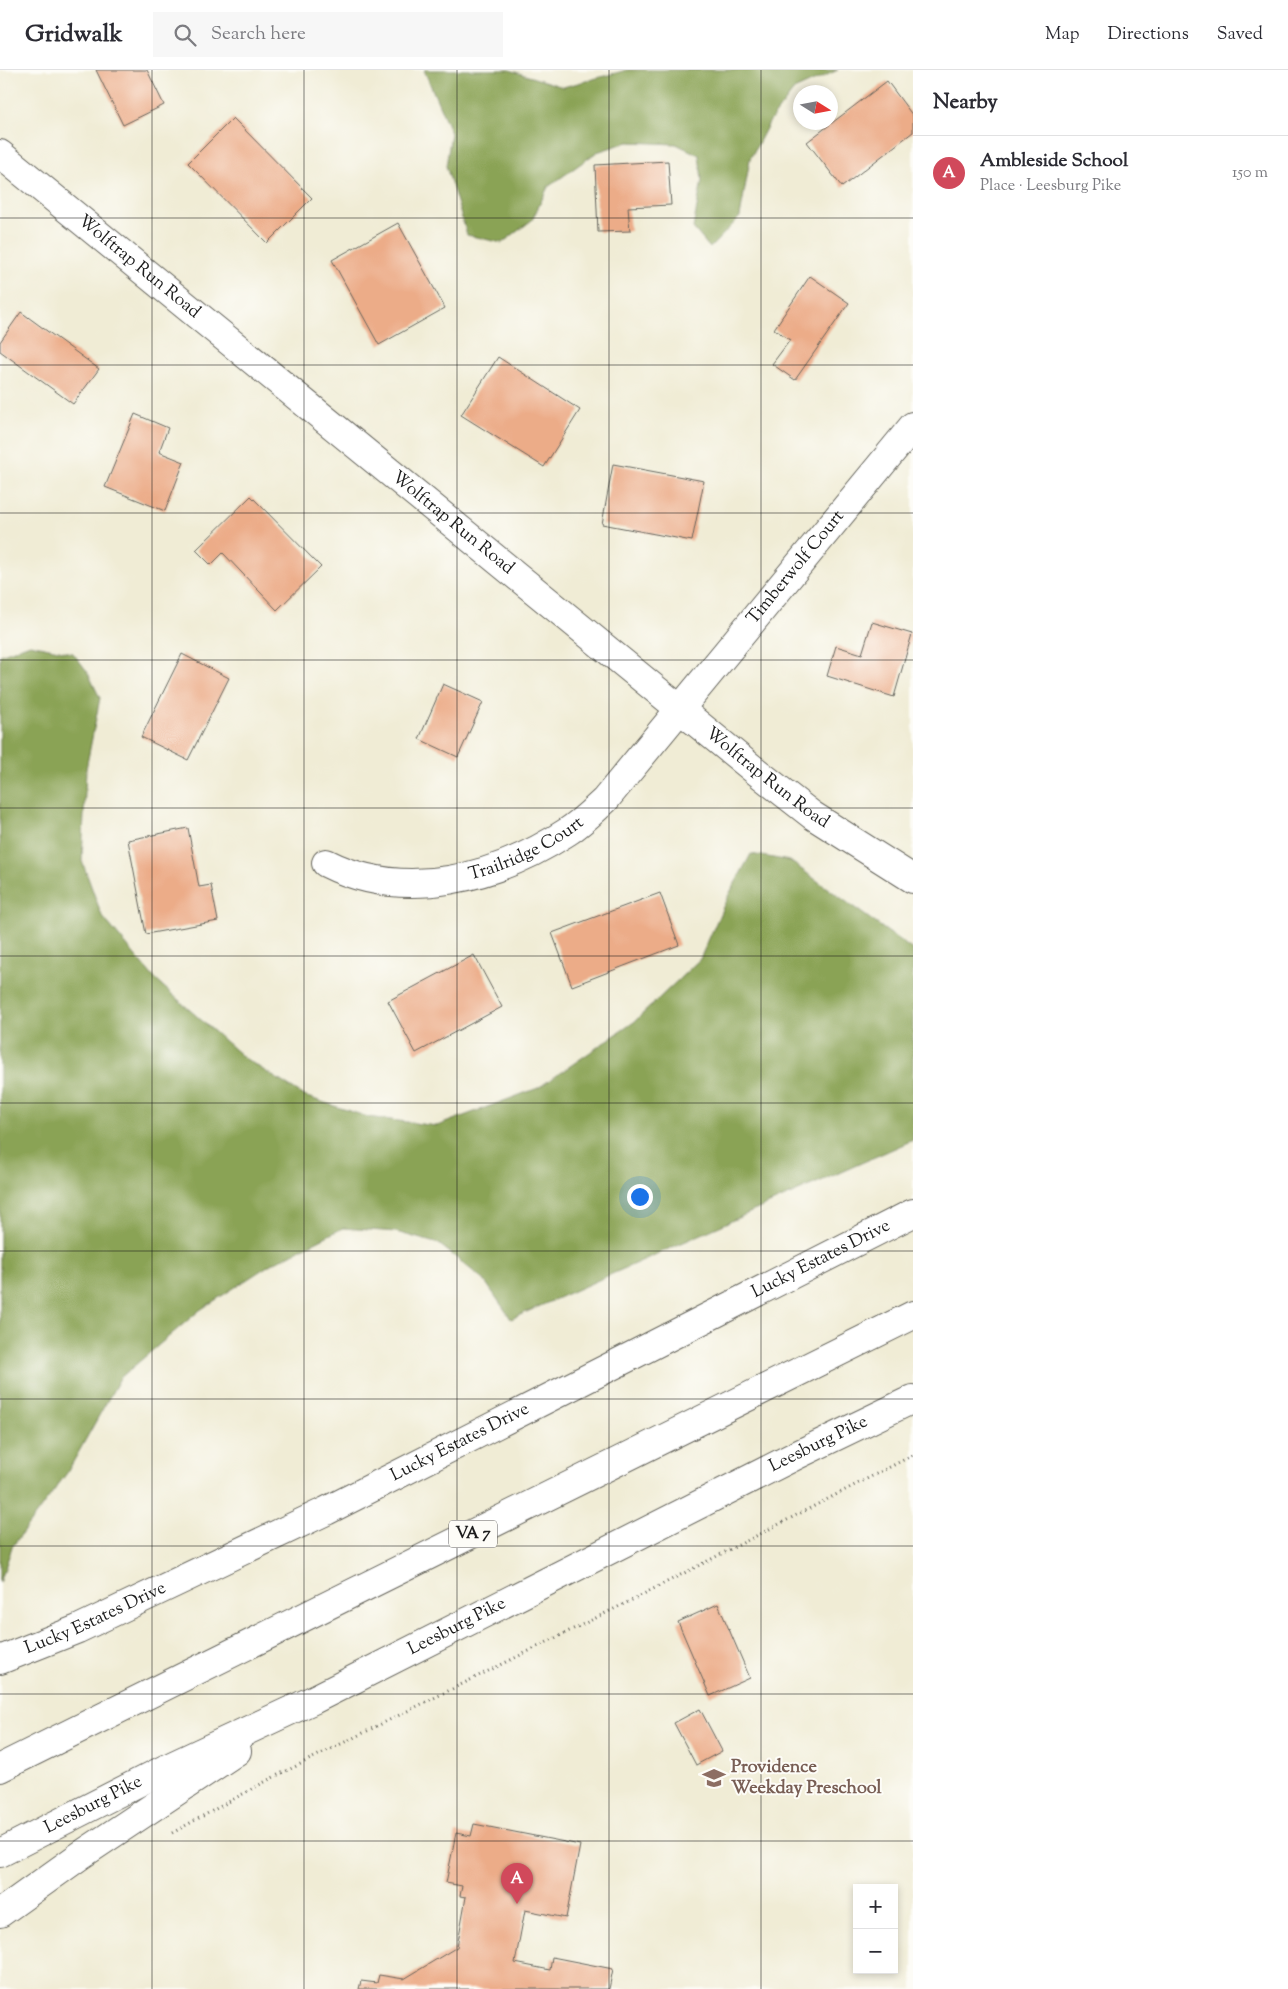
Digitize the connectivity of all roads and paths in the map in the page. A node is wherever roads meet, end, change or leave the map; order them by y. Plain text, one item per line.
1 (0, 154) edge
2 (913, 426) edge
3 (680, 711) junction
4 (326, 862) dead end
5 (913, 879) edge
6 (913, 1213) edge
7 (913, 1315) edge
8 (913, 1399) edge
9 (913, 1454) edge
10 (0, 1660) edge
11 (313, 1700) junction
12 (0, 1768) edge
13 (164, 1838) dead end
14 (0, 1853) edge
15 (0, 1913) edge

1 - 3 main road, Wolftrap Run Road
2 - 3 main road, Timberwolf Court
3 - 4 main road, Trailridge Court
3 - 5 main road, Wolftrap Run Road
6 - 10 main road, Lucky Estates Drive
7 - 12 main road, VA 7
8 - 11 main road, Leesburg Pike
9 - 13 path
11 - 14 main road, Leesburg Pike
11 - 15 main road

